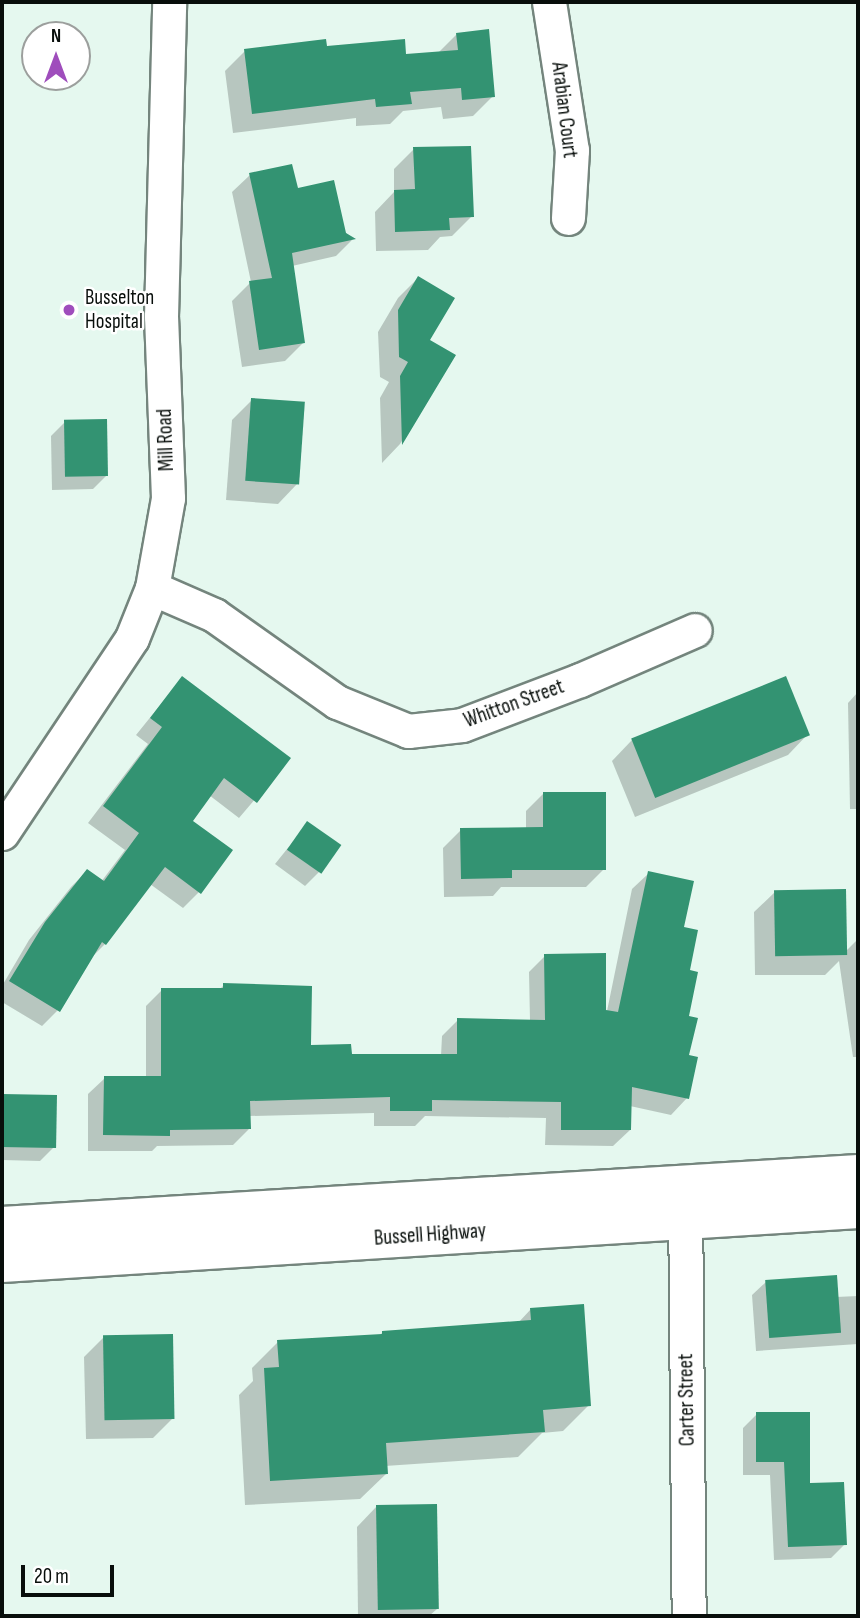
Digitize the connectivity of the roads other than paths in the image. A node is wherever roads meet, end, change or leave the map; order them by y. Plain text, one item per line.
1 (169, 2) edge
2 (549, 2) edge
3 (568, 218) dead end
4 (152, 588) junction
5 (695, 630) dead end
6 (2, 833) edge
7 (858, 1174) edge
8 (685, 1201) junction
9 (858, 1209) edge
10 (2, 1226) edge
11 (2, 1263) edge
12 (689, 1616) edge

1 - 4 street, Mill Road
2 - 3 street, Arabian Court
4 - 5 street, Whitton Street
4 - 6 street, Mill Road
7 - 8 main road, Bussell Highway
8 - 9 main road, Bussell Highway
8 - 10 main road, Bussell Highway
8 - 11 main road, Bussell Highway
8 - 12 street, Carter Street

